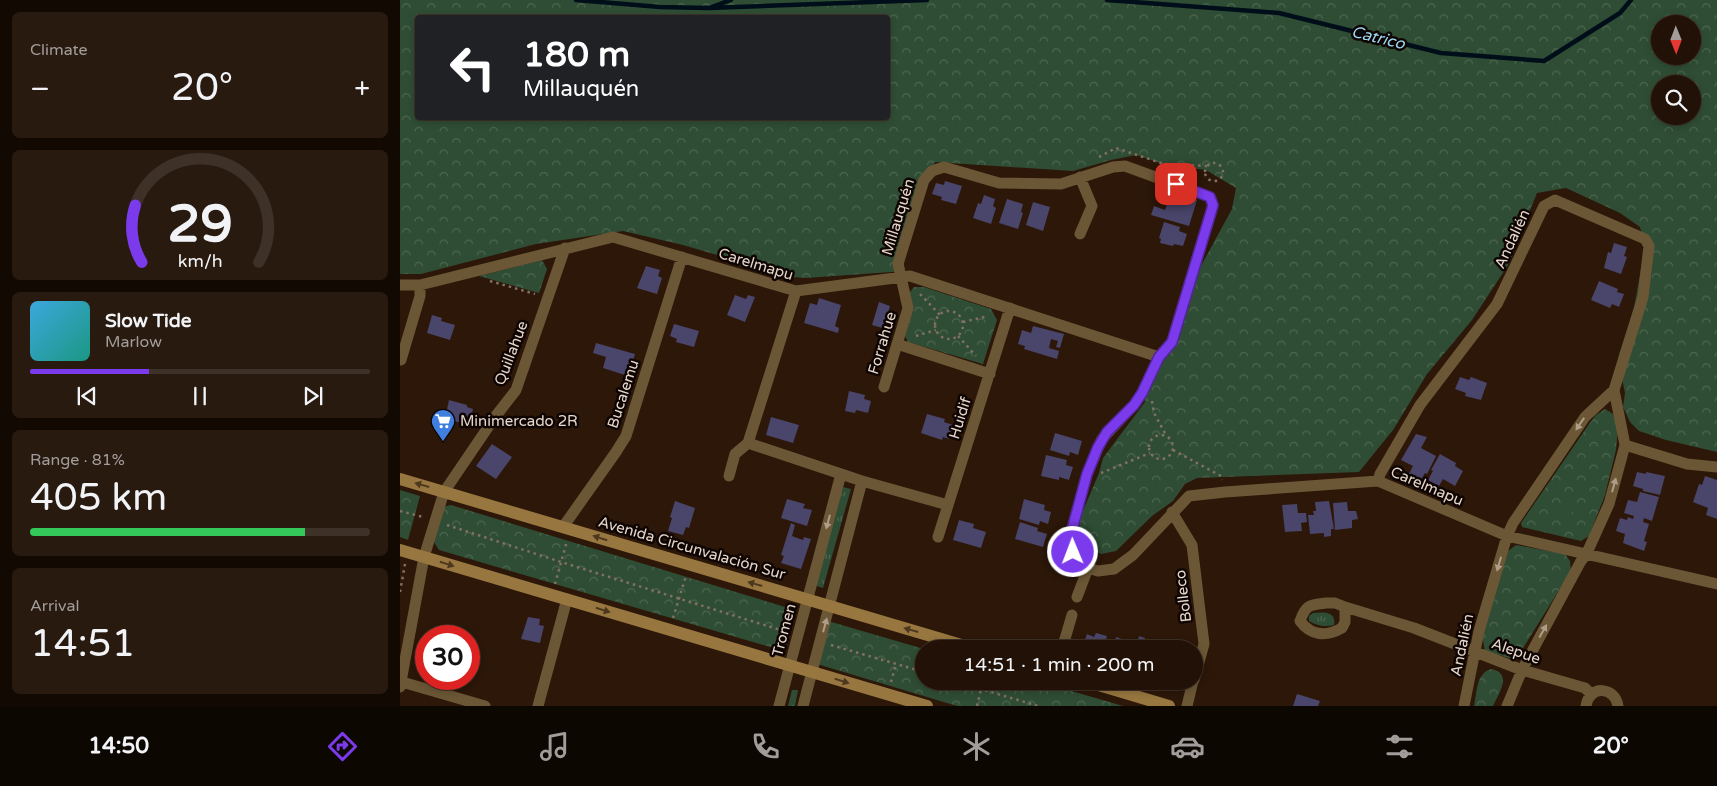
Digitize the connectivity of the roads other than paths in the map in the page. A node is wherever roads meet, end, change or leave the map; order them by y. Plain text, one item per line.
1 (1080, 177) junction
2 (1080, 234) dead end
3 (565, 248) junction
4 (682, 257) junction
5 (900, 278) junction
6 (400, 285) edge
7 (420, 285) junction
8 (796, 291) junction
9 (1010, 308) junction
10 (898, 342) junction
11 (1159, 357) junction
12 (401, 360) edge
13 (990, 374) junction
14 (884, 387) dead end
15 (1614, 390) junction
16 (748, 443) junction
17 (1625, 445) junction
18 (1717, 467) edge
19 (841, 474) junction
20 (729, 476) dead end
21 (400, 479) edge
22 (862, 481) junction
23 (1378, 481) junction
24 (444, 492) junction
25 (948, 505) junction
26 (1172, 512) junction
27 (567, 528) junction
28 (1507, 536) junction
29 (938, 537) dead end
30 (403, 555) edge
31 (1586, 555) junction
32 (424, 557) junction
33 (1088, 568) junction
34 (1717, 584) edge
35 (1077, 597) dead end
36 (567, 599) junction
37 (807, 599) junction
38 (830, 606) junction
39 (1345, 607) dead end
40 (1072, 615) dead end
41 (945, 640) edge
42 (1065, 640) edge
43 (1203, 648) edge
44 (1475, 653) junction
45 (790, 665) junction
46 (1522, 670) junction
47 (812, 672) junction
48 (401, 685) edge
49 (1115, 690) edge
50 (1191, 690) edge
51 (1592, 694) junction
52 (485, 706) edge
53 (538, 706) edge
54 (779, 706) edge
55 (803, 706) edge
56 (927, 706) edge
57 (1169, 706) edge
58 (1186, 706) edge
59 (1464, 706) edge
60 (1507, 706) edge
61 (1586, 706) edge
62 (1618, 706) edge

1 - 2 street
1 - 5 street, Millauquén
1 - 11 street, Millauquén
3 - 4 street, Carelmapu
3 - 7 street, Carelmapu
3 - 24 street, Quillahue
4 - 8 street, Carelmapu
4 - 27 street, Bucalemu
5 - 8 street, Carelmapu
5 - 9 street, Carelmapu
5 - 10 street, Forrahue
6 - 7 street, Carelmapu
7 - 12 street
8 - 16 street
9 - 11 street, Carelmapu
9 - 13 street, Huidif
10 - 13 street
10 - 14 street, Forrahue
11 - 33 street
13 - 25 street, Huidif
15 - 17 street, Andalién
15 - 23 street, Andalién
15 -> 28 street, Andalién
16 - 19 street
16 - 20 street
17 - 18 street
31 -> 17 street, Andalién
19 - 22 street
19 -> 37 street, Tromen
24 -> 21 main road, Avenida Circunvalación Sur
22 - 25 street
22 - 38 street
23 - 26 street, Carelmapu
23 - 28 street, Carelmapu
24 - 27 main road, Avenida Circunvalación Sur
24 - 32 street, Quillahue
25 - 29 street, Huidif
26 - 33 street, Carelmapu
26 - 43 street, Bolleco
37 -> 27 main road, Avenida Circunvalación Sur
28 - 31 street, Carelmapu
28 -> 44 street, Andalién
30 - 32 main road
31 - 34 street, Carelmapu
46 -> 31 street, Andalién
32 -> 36 main road
32 - 48 street, Quillahue
33 - 35 street
36 -> 45 main road
36 - 53 street
37 - 38 main road, Avenida Circunvalación Sur
37 - 45 street, Tromen
41 -> 38 main road, Avenida Circunvalación Sur
47 -> 38 street
39 - 44 street, Alepue
40 - 42 street
44 - 46 street, Alepue
44 - 59 street, Andalién
45 - 47 main road
45 - 54 street, Tromen
46 - 51 street, Alepue
46 - 60 street, Andalién
47 - 55 street
47 -> 56 main road
48 - 52 street
49 - 57 main road
50 - 58 street, Bolleco
51 - 61 street
51 - 62 street, Alepue

